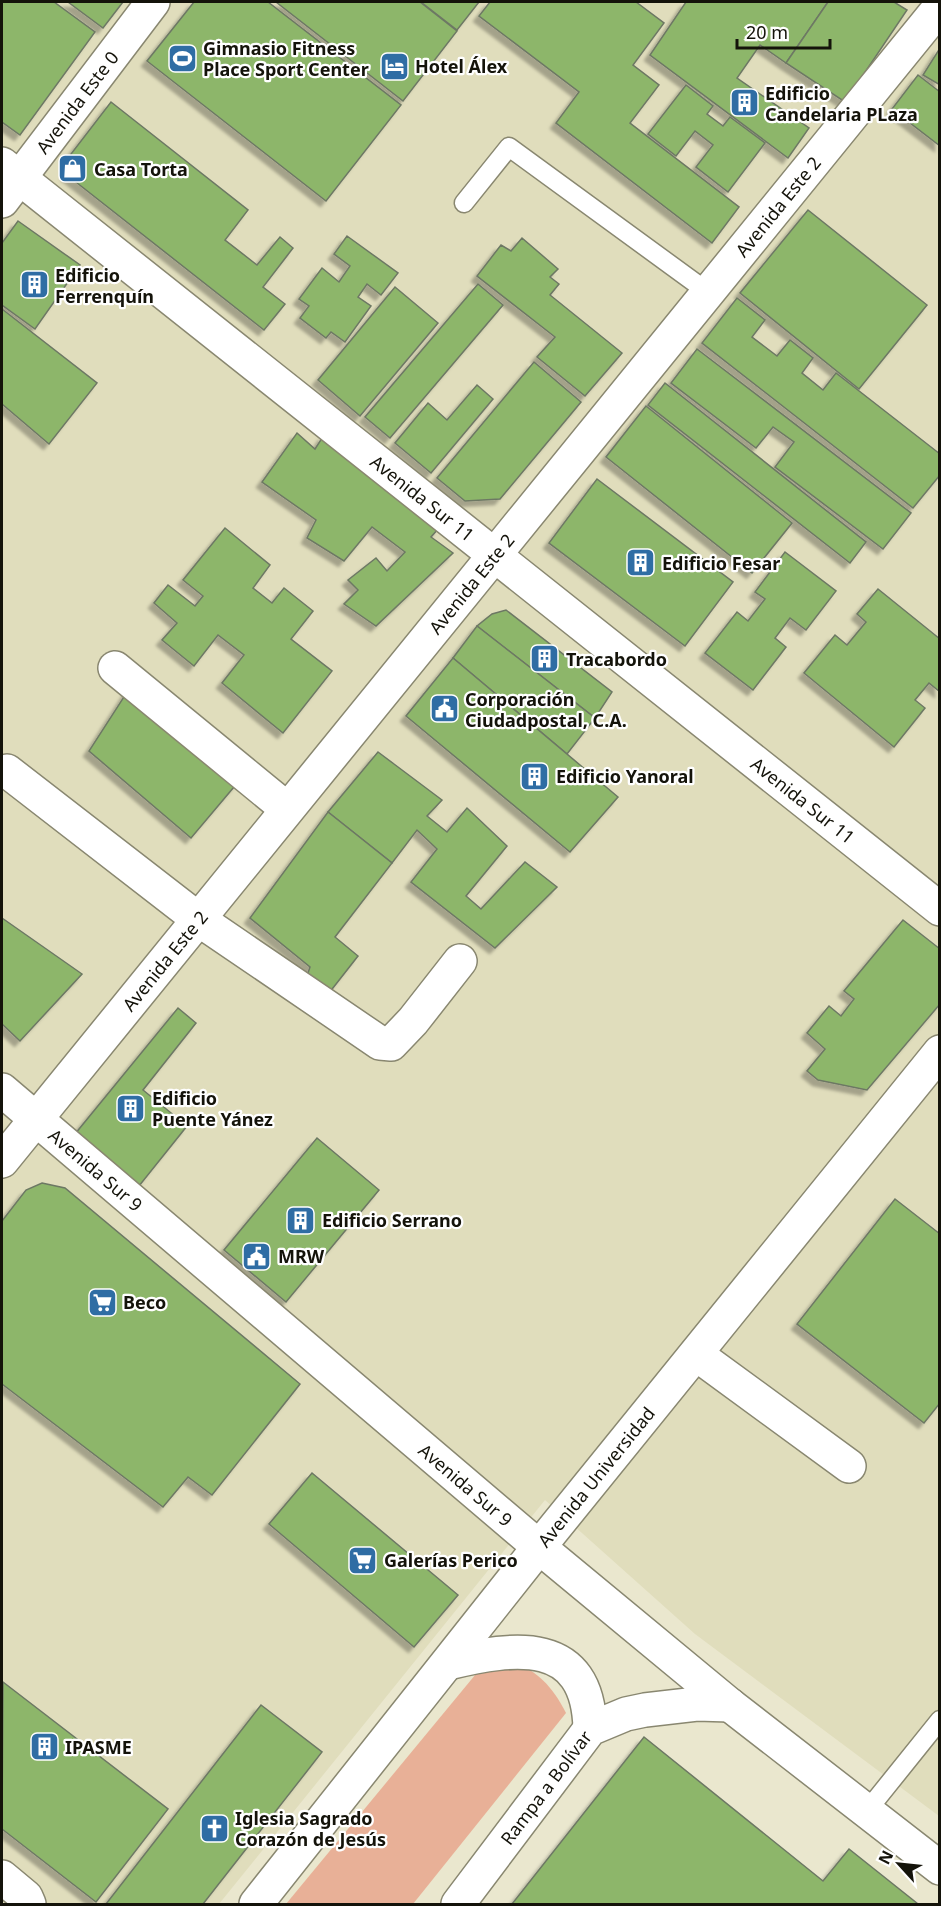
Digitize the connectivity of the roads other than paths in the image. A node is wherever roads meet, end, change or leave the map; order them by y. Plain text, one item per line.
1 (153, 2) edge
2 (939, 7) edge
3 (8, 181) edge
4 (464, 203) dead end
5 (709, 293) junction
6 (495, 554) junction
7 (115, 668) dead end
8 (7, 771) dead end
9 (287, 809) junction
10 (939, 909) edge
11 (198, 919) junction
12 (460, 961) dead end
13 (939, 1052) edge
14 (2, 1090) edge
15 (34, 1119) junction
16 (2, 1161) edge
17 (696, 1354) junction
18 (849, 1466) dead end
19 (540, 1547) junction
20 (448, 1663) junction
21 (730, 1705) junction
22 (939, 1720) edge
23 (590, 1729) junction
24 (867, 1812) junction
25 (939, 1868) edge
26 (256, 1905) edge
27 (458, 1905) edge

1 - 3 street, Avenida Este 0
2 - 5 street, Avenida Este 2
3 - 6 street, Avenida Sur 11
4 - 5 lane
5 - 6 street, Avenida Este 2
6 - 9 street, Avenida Este 2
6 - 10 street, Avenida Sur 11
7 - 9 street
8 - 11 street
9 - 11 street, Avenida Este 2
11 - 12 street
11 - 15 street, Avenida Este 2
13 - 17 street, Avenida Universidad
14 - 15 street, Avenida Sur 9
15 - 16 street, Avenida Este 2
15 - 19 street, Avenida Sur 9
17 - 18 street
17 - 19 street, Avenida Universidad
19 - 20 street, Avenida Universidad
19 - 21 street, Avenida Sur 9
20 - 23 street
20 - 26 street, Avenida Universidad
21 - 23 street, Rampa a Bolívar
21 - 24 street, Avenida Sur 9
22 - 24 lane
23 - 27 street, Rampa a Bolívar
24 - 25 street, Avenida Sur 9

